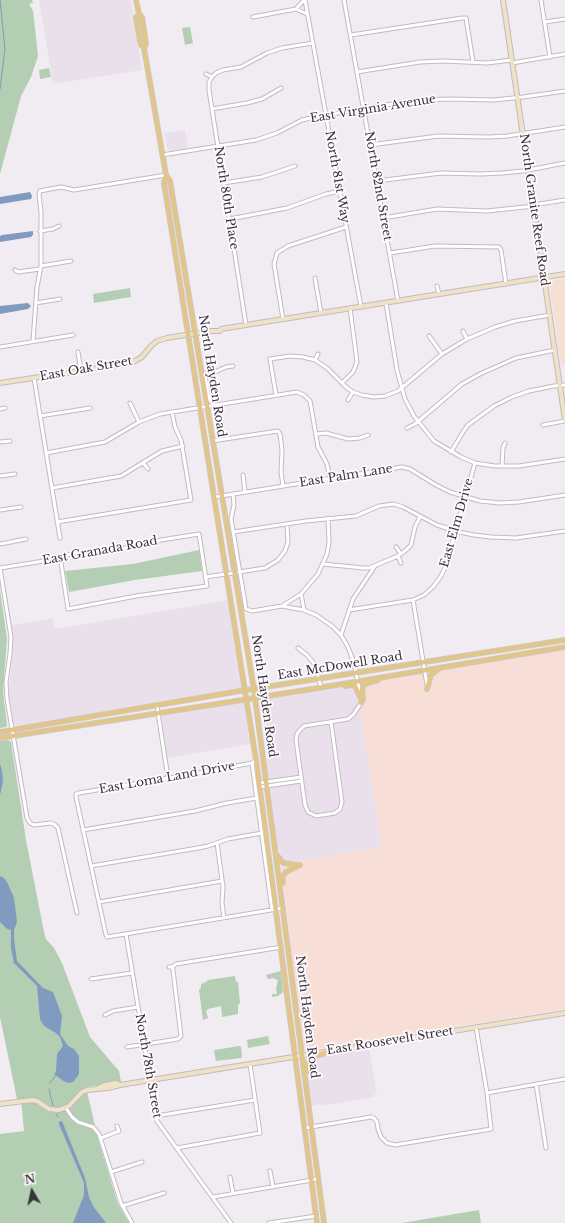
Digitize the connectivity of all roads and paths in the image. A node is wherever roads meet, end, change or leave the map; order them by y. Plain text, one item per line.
1 (136, 0) edge
2 (304, 0) edge
3 (344, 0) edge
4 (503, 0) edge
5 (542, 0) edge
6 (296, 9) junction
7 (139, 14) junction
8 (307, 14) junction
9 (254, 17) dead end
10 (565, 19) edge
11 (545, 22) junction
12 (138, 30) junction
13 (351, 36) junction
14 (145, 42) junction
15 (313, 43) junction
16 (144, 48) junction
17 (565, 54) edge
18 (550, 57) junction
19 (473, 62) junction
20 (512, 62) junction
21 (357, 72) junction
22 (206, 74) dead end
23 (212, 77) junction
24 (281, 88) dead end
25 (565, 91) edge
26 (518, 98) junction
27 (363, 108) junction
28 (212, 110) junction
29 (326, 114) junction
30 (565, 127) edge
31 (523, 134) junction
32 (370, 145) junction
33 (218, 147) junction
34 (162, 155) junction
35 (565, 163) edge
36 (295, 166) dead end
37 (528, 170) junction
38 (166, 175) junction
39 (377, 181) junction
40 (224, 183) junction
41 (340, 191) junction
42 (565, 200) edge
43 (533, 206) junction
44 (383, 218) junction
45 (230, 219) junction
46 (59, 226) dead end
47 (346, 227) junction
48 (40, 231) junction
49 (273, 250) dead end
50 (277, 253) junction
51 (390, 253) junction
52 (183, 260) junction
53 (71, 261) dead end
54 (176, 261) junction
55 (41, 267) junction
56 (14, 270) dead end
57 (565, 274) edge
58 (316, 278) dead end
59 (544, 278) junction
60 (506, 284) junction
61 (437, 286) dead end
62 (439, 294) junction
63 (60, 299) dead end
64 (398, 301) junction
65 (36, 302) junction
66 (386, 303) junction
67 (361, 307) junction
68 (350, 308) junction
69 (321, 313) junction
70 (550, 315) junction
71 (283, 319) junction
72 (246, 325) junction
73 (463, 331) dead end
74 (188, 334) junction
75 (195, 334) junction
76 (73, 335) dead end
77 (429, 336) dead end
78 (467, 339) junction
79 (33, 341) junction
80 (0, 346) edge
81 (555, 350) junction
82 (78, 352) dead end
83 (318, 354) dead end
84 (442, 354) junction
85 (315, 360) junction
86 (233, 366) dead end
87 (81, 371) junction
88 (203, 375) junction
89 (34, 378) junction
90 (0, 383) edge
91 (342, 383) junction
92 (563, 385) edge
93 (402, 388) junction
94 (352, 392) junction
95 (276, 395) junction
96 (348, 400) dead end
97 (130, 403) dead end
98 (214, 405) junction
99 (206, 406) junction
100 (200, 407) junction
101 (5, 408) dead end
102 (90, 408) dead end
103 (0, 409) edge
104 (172, 412) junction
105 (40, 416) junction
106 (565, 421) edge
107 (139, 422) junction
108 (418, 422) junction
109 (543, 425) dead end
110 (407, 428) dead end
111 (316, 434) junction
112 (368, 435) dead end
113 (10, 441) dead end
114 (212, 441) junction
115 (0, 442) edge
116 (505, 443) dead end
117 (183, 446) junction
118 (451, 452) junction
119 (46, 453) junction
120 (565, 459) edge
121 (143, 463) junction
122 (475, 463) junction
123 (502, 466) junction
124 (148, 469) dead end
125 (16, 474) dead end
126 (243, 475) dead end
127 (0, 476) edge
128 (330, 478) junction
129 (283, 486) junction
130 (52, 488) junction
131 (245, 492) junction
132 (233, 494) junction
133 (565, 495) edge
134 (221, 496) junction
135 (215, 497) junction
136 (465, 497) junction
137 (21, 507) dead end
138 (0, 510) edge
139 (420, 516) junction
140 (328, 518) junction
141 (57, 522) junction
142 (287, 524) junction
143 (456, 531) junction
144 (565, 531) edge
145 (233, 532) junction
146 (60, 538) dead end
147 (26, 540) dead end
148 (0, 544) edge
149 (396, 546) dead end
150 (399, 555) junction
151 (60, 556) junction
152 (401, 563) dead end
153 (323, 564) junction
154 (375, 566) junction
155 (0, 567) edge
156 (362, 568) junction
157 (240, 572) junction
158 (234, 573) junction
159 (227, 574) junction
160 (369, 576) junction
161 (205, 577) junction
162 (300, 594) junction
163 (413, 600) junction
164 (282, 606) junction
165 (304, 610) junction
166 (349, 610) junction
167 (341, 634) junction
168 (565, 640) edge
169 (565, 646) edge
170 (298, 648) dead end
171 (514, 648) junction
172 (515, 655) junction
173 (423, 662) junction
174 (441, 667) junction
175 (424, 670) junction
176 (356, 673) junction
177 (398, 674) junction
178 (319, 679) junction
179 (358, 680) junction
180 (332, 685) junction
181 (321, 687) junction
182 (427, 689) joint
183 (254, 690) junction
184 (246, 691) junction
185 (360, 696) junction
186 (255, 698) junction
187 (247, 699) junction
188 (361, 703) junction
189 (157, 706) junction
190 (158, 713) junction
191 (331, 722) junction
192 (12, 730) junction
193 (0, 732) edge
194 (13, 736) junction
195 (0, 738) edge
196 (254, 762) junction
197 (168, 778) junction
198 (301, 779) junction
199 (266, 784) junction
200 (259, 785) junction
201 (257, 798) junction
202 (83, 830) junction
203 (262, 833) junction
204 (217, 843) junction
205 (275, 852) junction
206 (91, 866) junction
207 (278, 869) junction
208 (271, 870) junction
209 (222, 881) junction
210 (281, 892) junction
211 (99, 902) junction
212 (283, 908) junction
213 (274, 910) junction
214 (76, 913) dead end
215 (224, 918) junction
216 (126, 934) junction
217 (282, 947) junction
218 (132, 972) junction
219 (91, 979) dead end
220 (138, 1007) junction
221 (565, 1013) edge
222 (105, 1015) dead end
223 (476, 1027) junction
224 (144, 1044) junction
225 (127, 1047) dead end
226 (332, 1050) junction
227 (302, 1055) junction
228 (296, 1056) junction
229 (250, 1064) junction
230 (565, 1079) edge
231 (150, 1080) junction
232 (306, 1082) junction
233 (536, 1084) junction
234 (486, 1092) junction
235 (255, 1100) junction
236 (0, 1104) edge
237 (66, 1108) junction
238 (156, 1116) junction
239 (117, 1126) dead end
240 (311, 1126) junction
241 (305, 1128) junction
242 (101, 1138) junction
243 (176, 1148) junction
244 (546, 1148) dead end
245 (142, 1162) dead end
246 (270, 1171) dead end
247 (111, 1172) junction
248 (230, 1178) dead end
249 (318, 1179) junction
250 (312, 1180) junction
251 (273, 1187) junction
252 (164, 1193) dead end
253 (233, 1193) junction
254 (213, 1197) junction
255 (122, 1206) junction
256 (316, 1216) junction
257 (132, 1223) edge
258 (231, 1223) edge
259 (269, 1223) edge
260 (317, 1223) edge
261 (324, 1223) edge

1 - 7 main road, North Hayden Road
2 - 6 street
2 - 8 street, North 81st Way
3 - 13 street, North 82nd Street
4 - 20 street, North Granite Reef Road
5 - 11 street
6 - 8 street
6 - 9 street
7 - 12 main road, North Hayden Road
7 - 14 main road, North Hayden Road
8 - 15 street, North 81st Way
10 - 11 street
11 - 18 street
12 - 14 main road
12 - 16 main road, North Hayden Road
13 - 19 street
13 - 21 street, North 82nd Street
14 - 16 main road, North Hayden Road
15 - 23 street
15 - 29 street, North 81st Way
16 - 34 main road, North Hayden Road
17 - 18 street
18 - 20 street
19 - 20 street
19 - 21 street
20 - 26 street, North Granite Reef Road
21 - 27 street, North 82nd Street
22 - 23 street
23 - 28 street, North 80th Place
24 - 28 street
25 - 26 street, East Virginia Avenue
26 - 27 street, East Virginia Avenue
26 - 31 street, North Granite Reef Road
27 - 29 street, East Virginia Avenue
27 - 32 street, North 82nd Street
28 - 33 street, North 80th Place
29 - 33 street, East Virginia Avenue
29 - 41 street, North 81st Way
30 - 31 street
31 - 32 street
31 - 37 street, North Granite Reef Road
32 - 39 street, North 82nd Street
33 - 34 street, East Virginia Avenue
33 - 40 street, North 80th Place
34 - 38 main road, North Hayden Road
35 - 37 street
36 - 40 street
37 - 39 street
37 - 43 street, North Granite Reef Road
38 - 48 street
38 - 52 main road, North Hayden Road
38 - 54 main road, North Hayden Road
39 - 44 street, North 82nd Street
40 - 45 street, North 80th Place
41 - 45 street
41 - 47 street, North 81st Way
42 - 43 street
43 - 44 street
43 - 59 street, North Granite Reef Road
44 - 51 street, North 82nd Street
45 - 72 street, North 80th Place
46 - 48 street
47 - 50 street
47 - 67 street, North 81st Way
48 - 55 street
49 - 50 street
50 - 71 street
51 - 60 street
51 - 64 street, North 82nd Street
52 - 54 main road
52 - 75 main road, North Hayden Road
53 - 55 street
54 - 74 main road, North Hayden Road
55 - 56 street
55 - 65 street
57 - 59 street, East Oak Street
58 - 69 street
59 - 60 street, East Oak Street
59 - 70 street, North Granite Reef Road
60 - 62 street, East Oak Street
61 - 62 street
62 - 64 street, East Oak Street
63 - 65 street
64 - 66 street, East Oak Street
65 - 79 street
66 - 67 street, East Oak Street
66 - 93 street
67 - 68 street, East Oak Street
68 - 69 street, East Oak Street
68 - 91 street
69 - 71 street, East Oak Street
70 - 78 street
70 - 81 street, North Granite Reef Road
71 - 72 street, East Oak Street
72 - 75 street, East Oak Street
73 - 78 street
74 - 75 street, East Oak Street
74 - 87 street, East Oak Street
74 - 100 main road, North Hayden Road
75 - 88 main road, North Hayden Road
76 - 79 street
77 - 84 street
78 - 84 street
79 - 80 street
81 - 92 street, North Granite Reef Road
81 - 108 street
82 - 87 street
83 - 85 street
84 - 93 street
85 - 91 street
85 - 95 street
86 - 88 street
87 - 89 street, East Oak Street
88 - 98 street, North Hayden Road
88 - 99 main road, North Hayden Road
89 - 90 street, East Oak Street
89 - 105 street
91 - 94 street
92 - 106 street, North Granite Reef Road
92 - 118 street
93 - 94 street
93 - 108 street
94 - 96 street
95 - 98 street
95 - 111 street
97 - 107 street
98 - 99 street
99 - 100 street
99 - 114 main road, North Hayden Road
100 - 104 street
100 - 135 main road, North Hayden Road
101 - 103 street
102 - 105 street
104 - 107 street
104 - 117 street
105 - 119 street
106 - 109 street
107 - 119 street
108 - 110 street
108 - 118 street
111 - 112 street
111 - 128 street
113 - 115 street
114 - 129 street
114 - 134 main road, North Hayden Road
116 - 123 street
117 - 121 street
117 - 141 street
118 - 122 street
119 - 130 street
120 - 123 street
121 - 124 street
121 - 130 street
122 - 123 street
122 - 136 street, East Elm Drive
125 - 127 street
126 - 131 street
128 - 129 street, East Palm Lane
128 - 136 street, East Palm Lane
129 - 131 street, East Palm Lane
130 - 141 street
131 - 132 street, East Palm Lane
132 - 134 street, East Palm Lane
132 - 145 street
133 - 136 street, East Palm Lane
134 - 135 street, East Palm Lane
134 - 158 main road, North Hayden Road
135 - 159 main road, North Hayden Road
136 - 143 street, East Elm Drive
137 - 138 street
139 - 140 street
139 - 143 street
139 - 150 street
140 - 142 street
140 - 153 street
141 - 146 street
142 - 145 street
142 - 157 street
143 - 144 street
143 - 163 street, East Elm Drive
145 - 157 street
147 - 148 street
149 - 150 street
150 - 152 street
150 - 154 street
151 - 155 street, East Granada Road
151 - 161 street, East Granada Road
151 - 161 street
153 - 156 street
153 - 162 street
154 - 156 street
154 - 160 street
155 - 192 street
156 - 160 street
157 - 164 street
158 - 159 street
158 - 183 main road, North Hayden Road
159 - 161 street
159 - 184 main road, North Hayden Road
160 - 166 street
162 - 164 street
162 - 165 street
163 - 166 street, East Elm Drive
163 - 173 street
164 - 165 street
165 - 167 street
166 - 167 street
167 - 176 street
168 - 171 main road, East McDowell Road
169 - 172 main road, East McDowell Road
170 - 178 street
171 - 172 main road
171 - 173 main road, East McDowell Road
172 - 174 main road, East McDowell Road
173 - 175 street
173 - 176 main road, East McDowell Road
174 - 175 main road, East McDowell Road
174 - 182 main road
175 - 177 main road, East McDowell Road
175 - 182 street
176 - 178 main road, East McDowell Road
176 - 179 street
177 - 179 main road, East McDowell Road
177 - 188 main road
178 - 181 street
178 - 183 main road, East McDowell Road
179 - 180 main road, East McDowell Road
179 - 185 street
180 - 181 main road, East McDowell Road
180 - 185 main road
181 - 186 main road, East McDowell Road
183 - 184 main road, East McDowell Road
183 - 186 main road, North Hayden Road
184 - 187 main road, North Hayden Road
184 - 189 main road, East McDowell Road
185 - 188 street
186 - 187 main road, East McDowell Road
186 - 199 main road, North Hayden Road
187 - 190 main road, East McDowell Road
187 - 196 main road, North Hayden Road
188 - 191 street
189 - 190 street
189 - 192 main road, East McDowell Road
190 - 194 main road, East McDowell Road
190 - 197 street
191 - 198 street
191 - 198 street
192 - 193 main road, East McDowell Road
192 - 194 street
194 - 195 main road, East McDowell Road
194 - 214 street
196 - 197 street, East Loma Land Drive
196 - 200 main road, North Hayden Road
196 - 201 street, North Hayden Road
197 - 202 street, East Loma Land Drive
198 - 199 street
199 - 200 street
199 - 205 main road, North Hayden Road
200 - 208 main road, North Hayden Road
201 - 202 street
201 - 203 street, North Hayden Road
202 - 206 street
203 - 204 street
203 - 213 street, North Hayden Road
204 - 206 street
204 - 209 street
205 - 207 main road, North Hayden Road
205 - 210 main road
206 - 211 street
207 - 208 main road
207 - 210 main road, North Hayden Road
208 - 213 main road, North Hayden Road
209 - 211 street
209 - 215 street
210 - 212 main road, North Hayden Road
211 - 216 street
212 - 213 street
212 - 227 main road, North Hayden Road
213 - 215 street
213 - 217 main road, North Hayden Road
215 - 216 street
216 - 218 street, North 78th Street
217 - 224 street
217 - 228 main road, North Hayden Road
218 - 219 street
218 - 220 street, North 78th Street
220 - 222 street
220 - 224 street, North 78th Street
221 - 223 street, East Roosevelt Street
223 - 226 street, East Roosevelt Street
223 - 234 street
224 - 225 street
224 - 231 street, North 78th Street
226 - 227 street, East Roosevelt Street
226 - 232 main road
227 - 228 street, East Roosevelt Street
227 - 232 main road, North Hayden Road
228 - 229 street, East Roosevelt Street
228 - 241 main road, North Hayden Road
229 - 231 street, East Roosevelt Street
229 - 235 street
230 - 233 street
231 - 237 street, East Roosevelt Street
231 - 238 street, North 78th Street
232 - 240 main road, North Hayden Road
233 - 234 street
233 - 244 street
234 - 240 street
235 - 238 street
235 - 243 street
236 - 237 street
237 - 242 street
238 - 243 street, North 78th Street
239 - 242 street
240 - 241 street
240 - 249 main road, North Hayden Road
241 - 250 main road, North Hayden Road
242 - 247 street
243 - 254 street, North 78th Street
245 - 247 street
246 - 251 street
247 - 255 street
248 - 253 street
249 - 250 street
249 - 261 main road, North Hayden Road
250 - 251 street
250 - 256 main road, North Hayden Road
251 - 253 street
252 - 255 street
253 - 254 street
254 - 258 street, North 78th Street
255 - 257 street
256 - 259 street
256 - 260 main road, North Hayden Road

